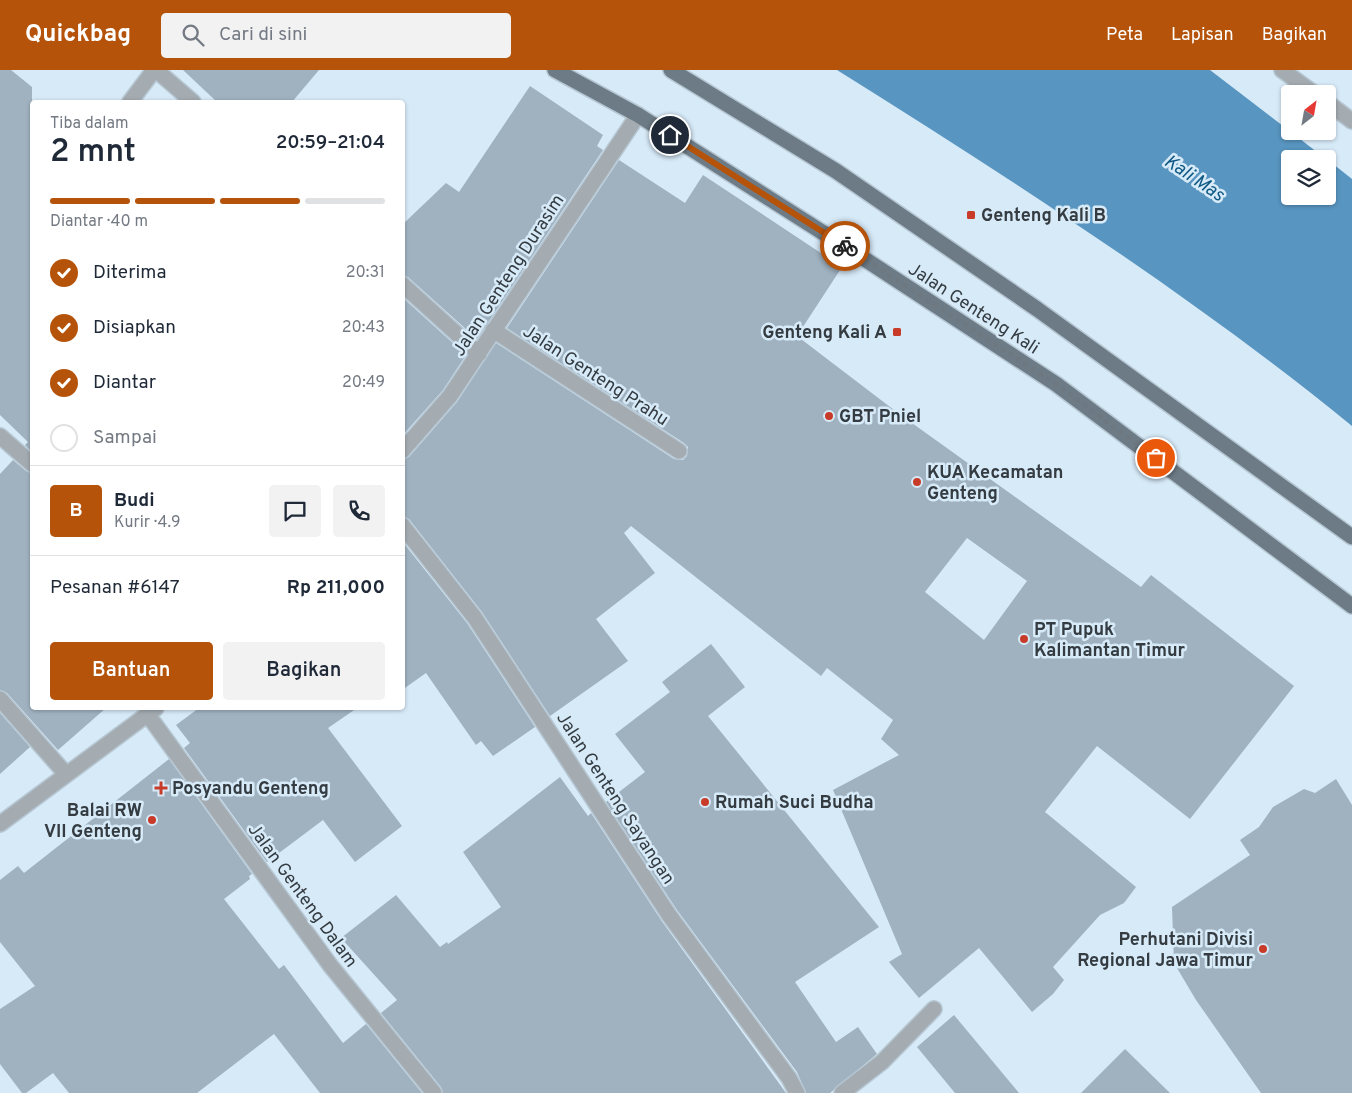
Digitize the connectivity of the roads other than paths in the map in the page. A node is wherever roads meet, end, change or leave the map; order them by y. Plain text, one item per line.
1 (155, 70) edge
2 (555, 70) edge
3 (671, 70) edge
4 (1282, 70) edge
5 (1303, 85) edge
6 (132, 100) edge
7 (192, 100) edge
8 (1336, 109) edge
9 (638, 115) junction
10 (1352, 121) edge
11 (405, 287) edge
12 (493, 330) junction
13 (479, 354) junction
14 (0, 436) edge
15 (405, 448) edge
16 (679, 451) dead end
17 (30, 462) edge
18 (405, 529) edge
19 (1352, 537) edge
20 (1352, 606) edge
21 (0, 699) edge
22 (152, 711) edge
23 (65, 773) junction
24 (0, 824) edge
25 (934, 1009) dead end
26 (434, 1093) edge
27 (797, 1093) edge
28 (842, 1093) edge

1 - 6 street
1 - 7 street
2 - 9 main road, Jalan Genteng Kali
3 - 19 main road, Jalan Genteng Kali
4 - 5 street
8 - 10 street
9 - 12 street, Jalan Genteng Durasim
9 - 20 main road, Jalan Genteng Kali
11 - 13 street
12 - 13 street, Jalan Genteng Durasim
12 - 16 street, Jalan Genteng Prahu
13 - 15 street, Jalan Genteng Durasim
14 - 17 street
18 - 27 street, Jalan Genteng Sayangan
21 - 23 street
22 - 23 street
22 - 26 street, Jalan Genteng Dalam
23 - 24 street
25 - 28 street

